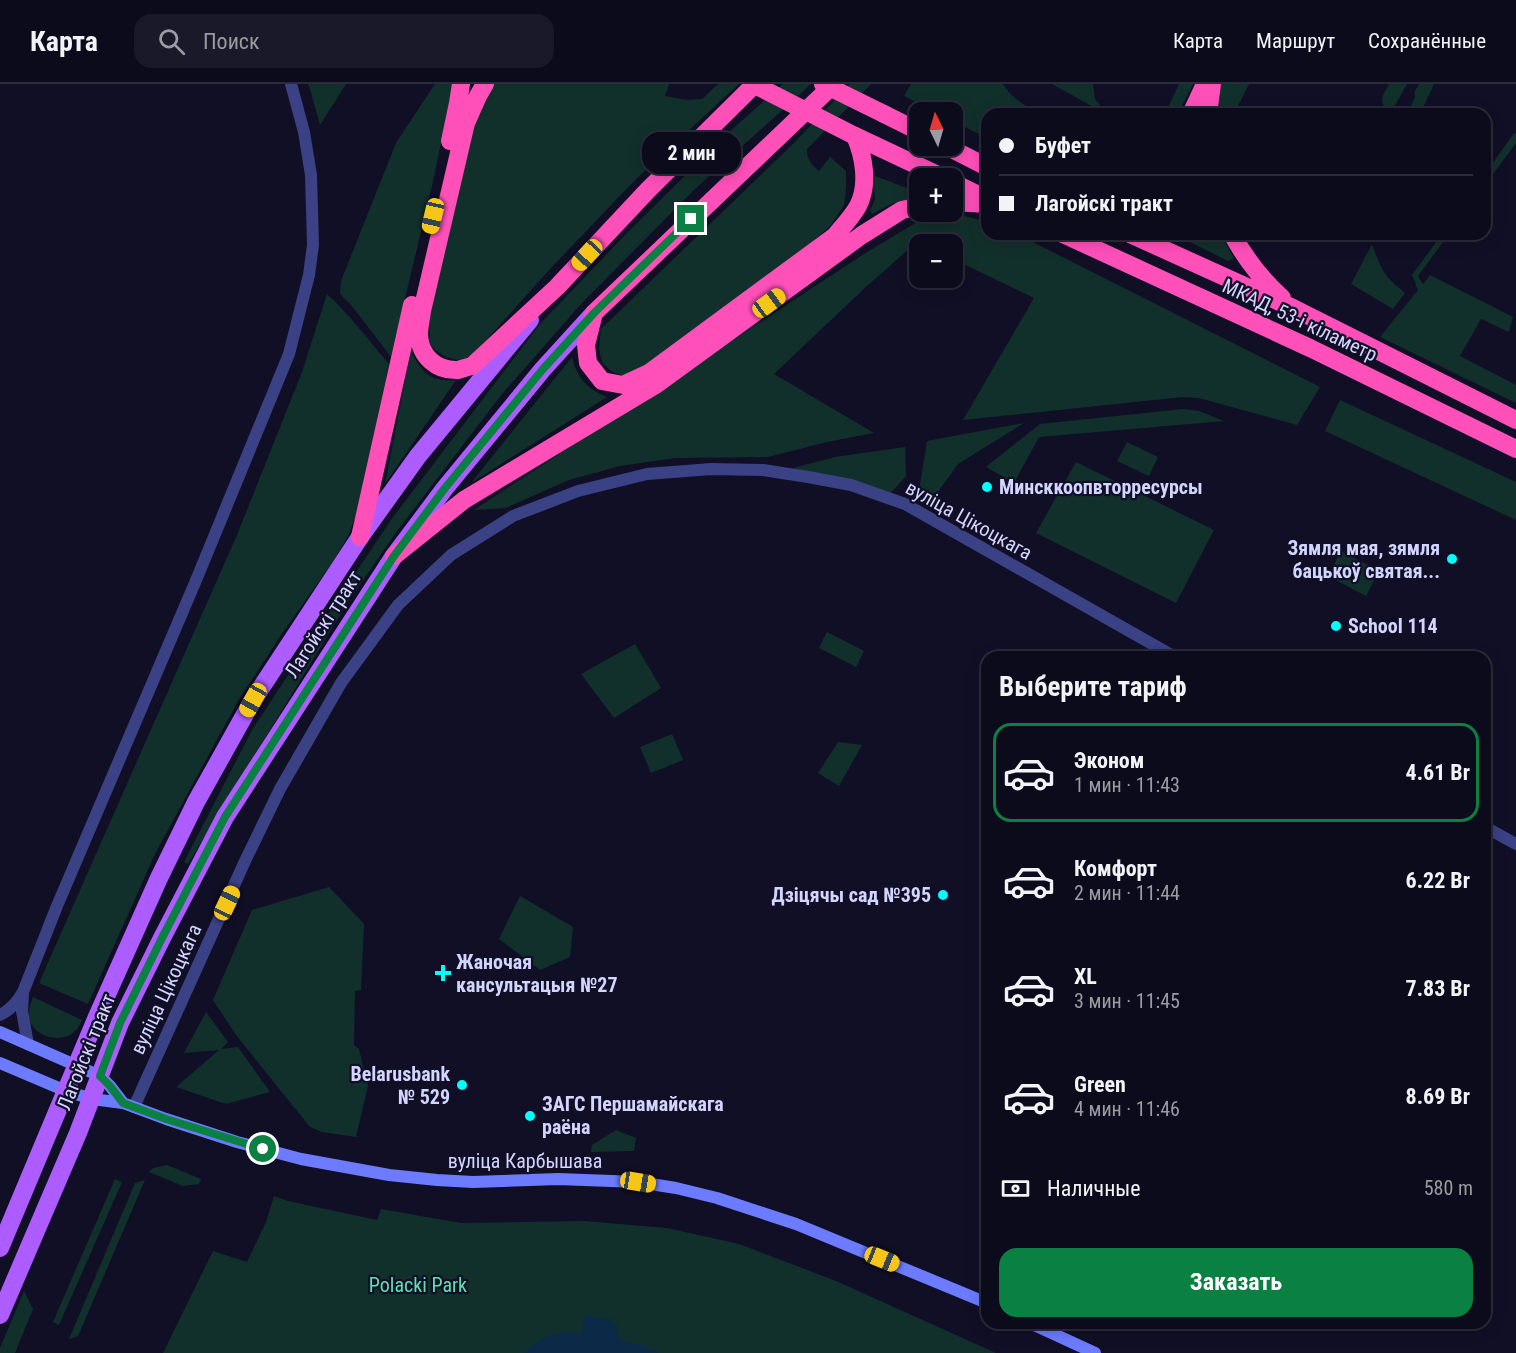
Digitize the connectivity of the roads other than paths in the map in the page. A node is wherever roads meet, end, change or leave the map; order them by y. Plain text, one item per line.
1 (291, 84) edge
2 (461, 84) edge
3 (485, 84) edge
4 (754, 84) edge
5 (1205, 84) edge
6 (1212, 84) edge
7 (826, 87) edge
8 (1194, 108) edge
9 (1209, 108) edge
10 (909, 126) edge
11 (855, 136) junction
12 (963, 154) edge
13 (981, 163) edge
14 (923, 168) edge
15 (963, 187) edge
16 (981, 196) edge
17 (963, 203) edge
18 (981, 204) edge
19 (909, 208) edge
20 (1076, 240) edge
21 (1143, 240) edge
22 (1235, 240) edge
23 (557, 287) junction
24 (1293, 308) junction
25 (594, 313) junction
26 (1516, 420) edge
27 (1516, 449) edge
28 (360, 537) junction
29 (394, 556) junction
30 (1164, 651) edge
31 (1491, 830) edge
32 (1516, 844) edge
33 (23, 992) junction
34 (0, 1014) edge
35 (0, 1032) edge
36 (28, 1044) junction
37 (0, 1063) edge
38 (76, 1065) junction
39 (100, 1076) junction
40 (66, 1091) junction
41 (92, 1099) junction
42 (128, 1105) junction
43 (0, 1248) edge
44 (981, 1301) edge
45 (0, 1315) edge
46 (1043, 1329) edge
47 (1095, 1353) edge

1 - 33 street
2 - 28 highway
3 - 23 highway
4 - 11 highway, bridge
4 - 23 highway, Лагойскі тракт
5 - 8 highway
6 - 9 highway
7 - 10 highway, bridge
7 - 25 highway, Лагойскі тракт
11 - 14 highway
11 - 25 highway
12 - 13 highway
15 - 16 highway
17 - 18 highway
19 - 29 highway
20 - 27 highway, МКАД, 53-і кіламетр
21 - 24 highway, МКАД, 53-і кіламетр
22 - 24 highway
23 - 28 main road, Лагойскі тракт
24 - 26 highway, МКАД, 53-і кіламетр
25 - 29 main road, Лагойскі тракт
28 - 38 main road, Лагойскі тракт
29 - 39 main road, Лагойскі тракт
30 - 42 street, вуліца Цікоцкага
31 - 32 street
33 - 34 street
33 - 36 street
35 - 36 main road
36 - 38 main road
37 - 40 main road, вуліца Карбышава
38 - 39 main road
38 - 40 main road, Лагойскі тракт
39 - 41 main road, Лагойскі тракт
39 - 42 main road
40 - 41 main road, вуліца Карбышава
40 - 43 main road, Лагойскі тракт
41 - 42 main road, вуліца Карбышава
41 - 45 main road, Лагойскі тракт
42 - 44 main road, вуліца Карбышава
46 - 47 main road

